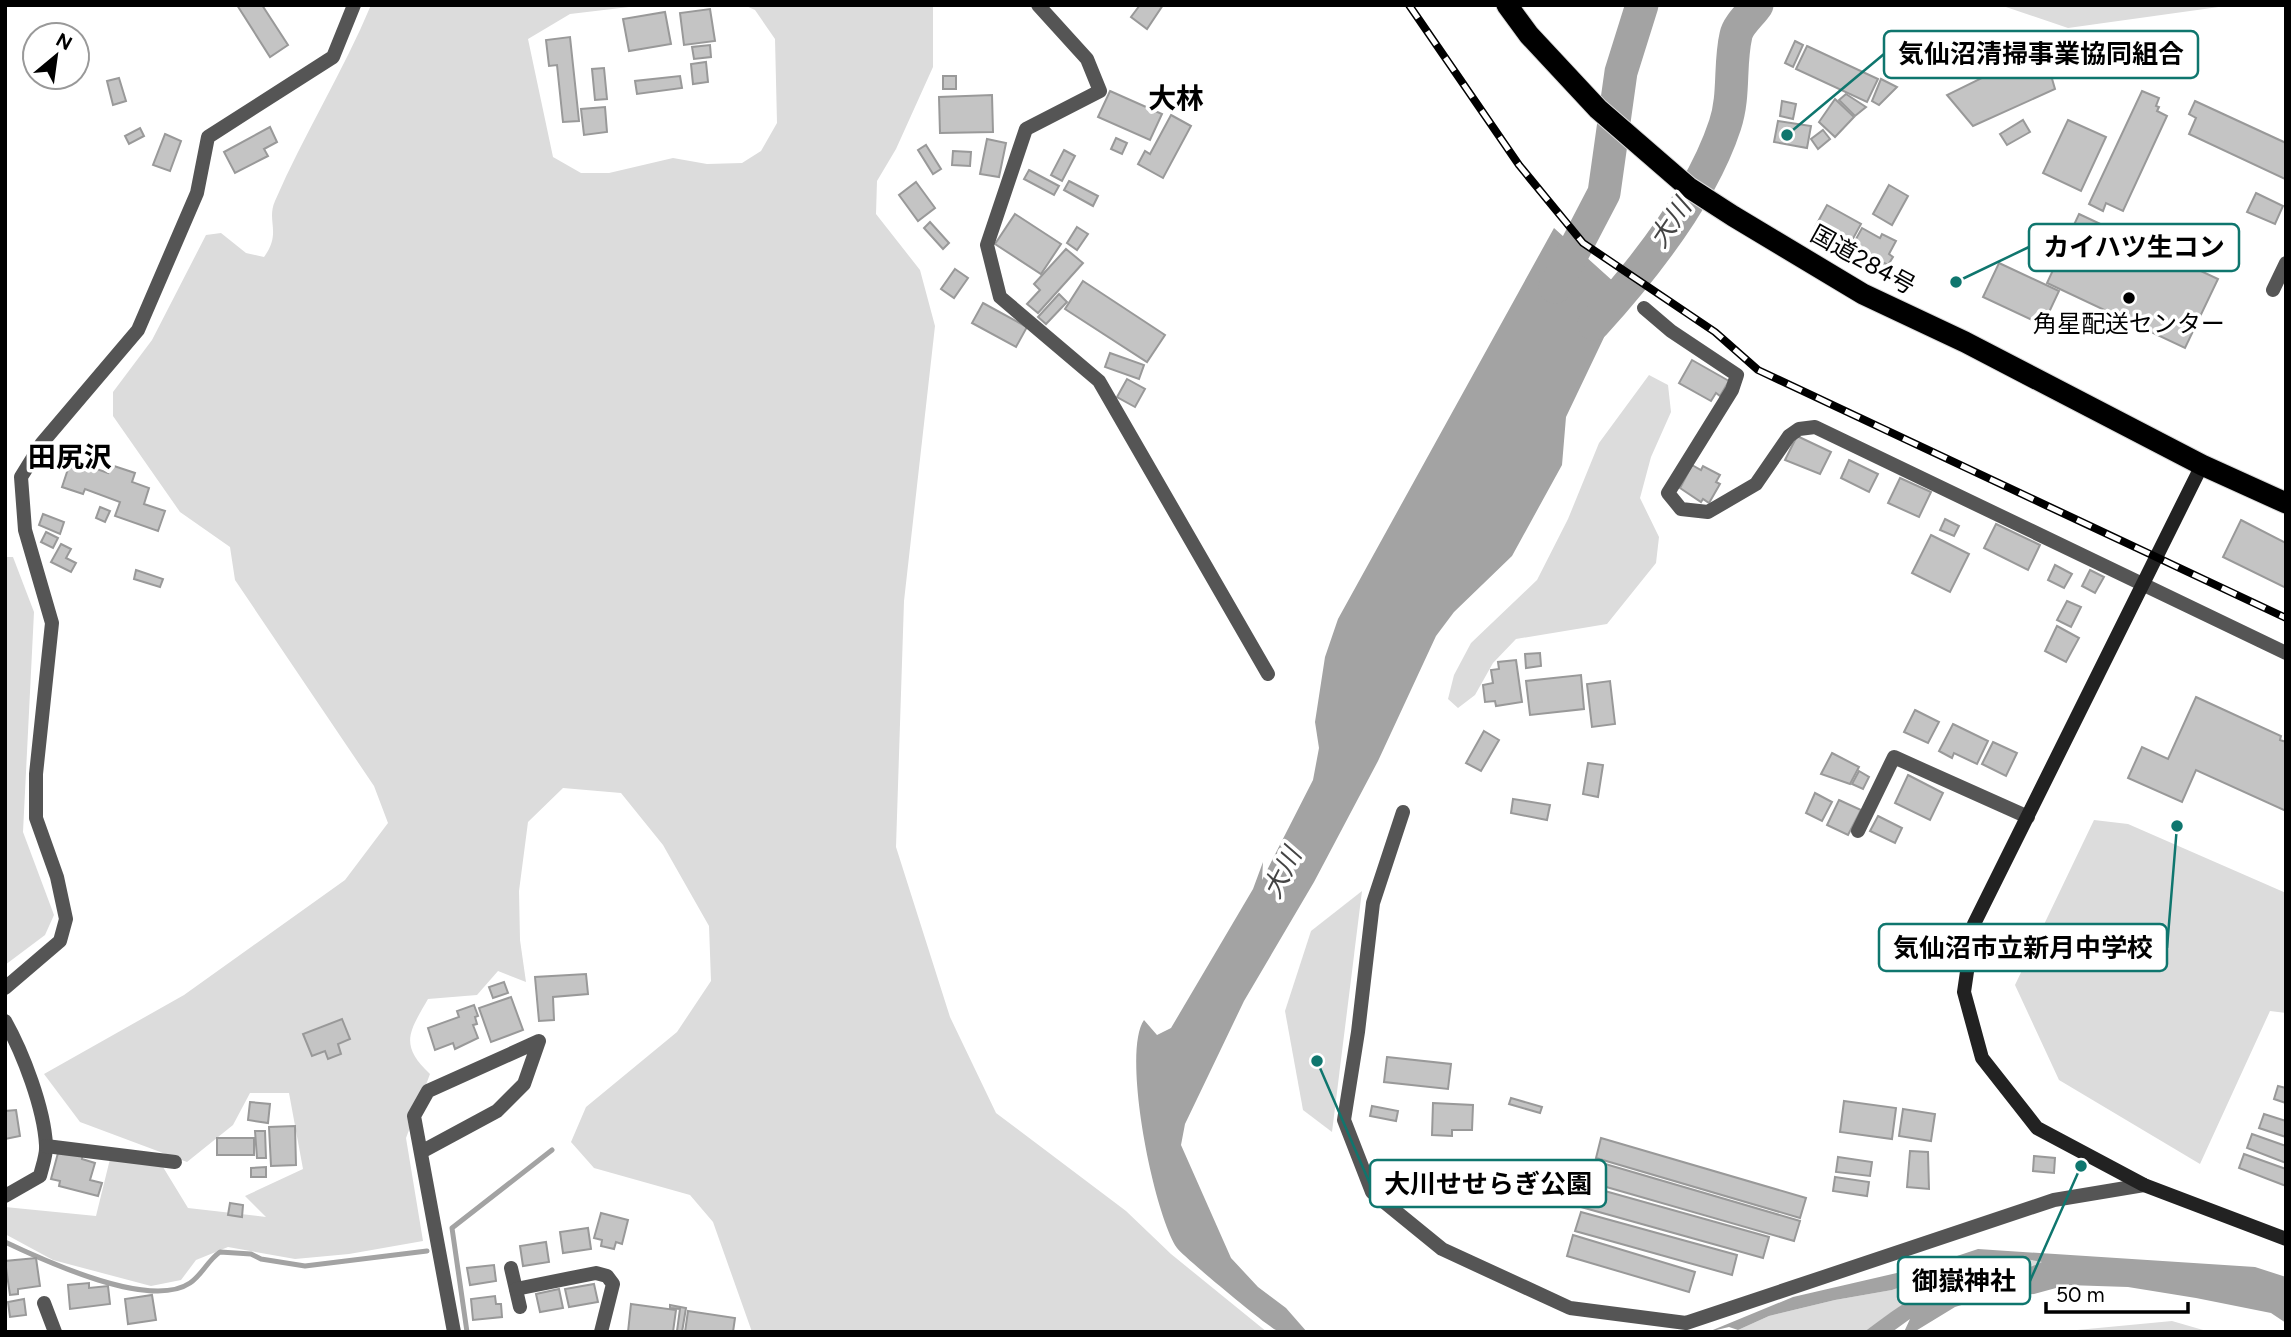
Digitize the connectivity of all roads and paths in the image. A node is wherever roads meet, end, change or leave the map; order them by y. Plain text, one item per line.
1 (355, 5) edge
2 (1038, 5) edge
3 (1507, 5) edge
4 (2286, 263) edge
5 (2273, 290) dead end
6 (1644, 308) dead end
7 (2202, 465) junction
8 (2286, 503) edge
9 (2141, 584) junction
10 (2286, 653) edge
11 (1268, 674) dead end
12 (1403, 812) dead end
13 (2028, 817) junction
14 (1858, 831) dead end
15 (5, 988) edge
16 (5, 1021) edge
17 (46, 1146) junction
18 (421, 1152) junction
19 (175, 1162) dead end
20 (2144, 1185) junction
21 (5, 1196) edge
22 (2286, 1240) edge
23 (511, 1268) dead end
24 (516, 1289) junction
25 (44, 1303) dead end
26 (520, 1307) dead end
27 (55, 1332) edge
28 (454, 1332) edge
29 (601, 1332) edge

1 - 15 street
2 - 11 street
3 - 7 highway, 国道284号
4 - 5 street
6 - 9 street
7 - 8 highway, 国道284号
7 - 9 street
9 - 10 street
9 - 13 street
12 - 20 street
13 - 14 street
13 - 20 street
16 - 17 street
17 - 19 street
17 - 21 street
18 - 18 street
18 - 28 street
20 - 22 street
23 - 24 street
24 - 26 street
24 - 29 street
25 - 27 street

